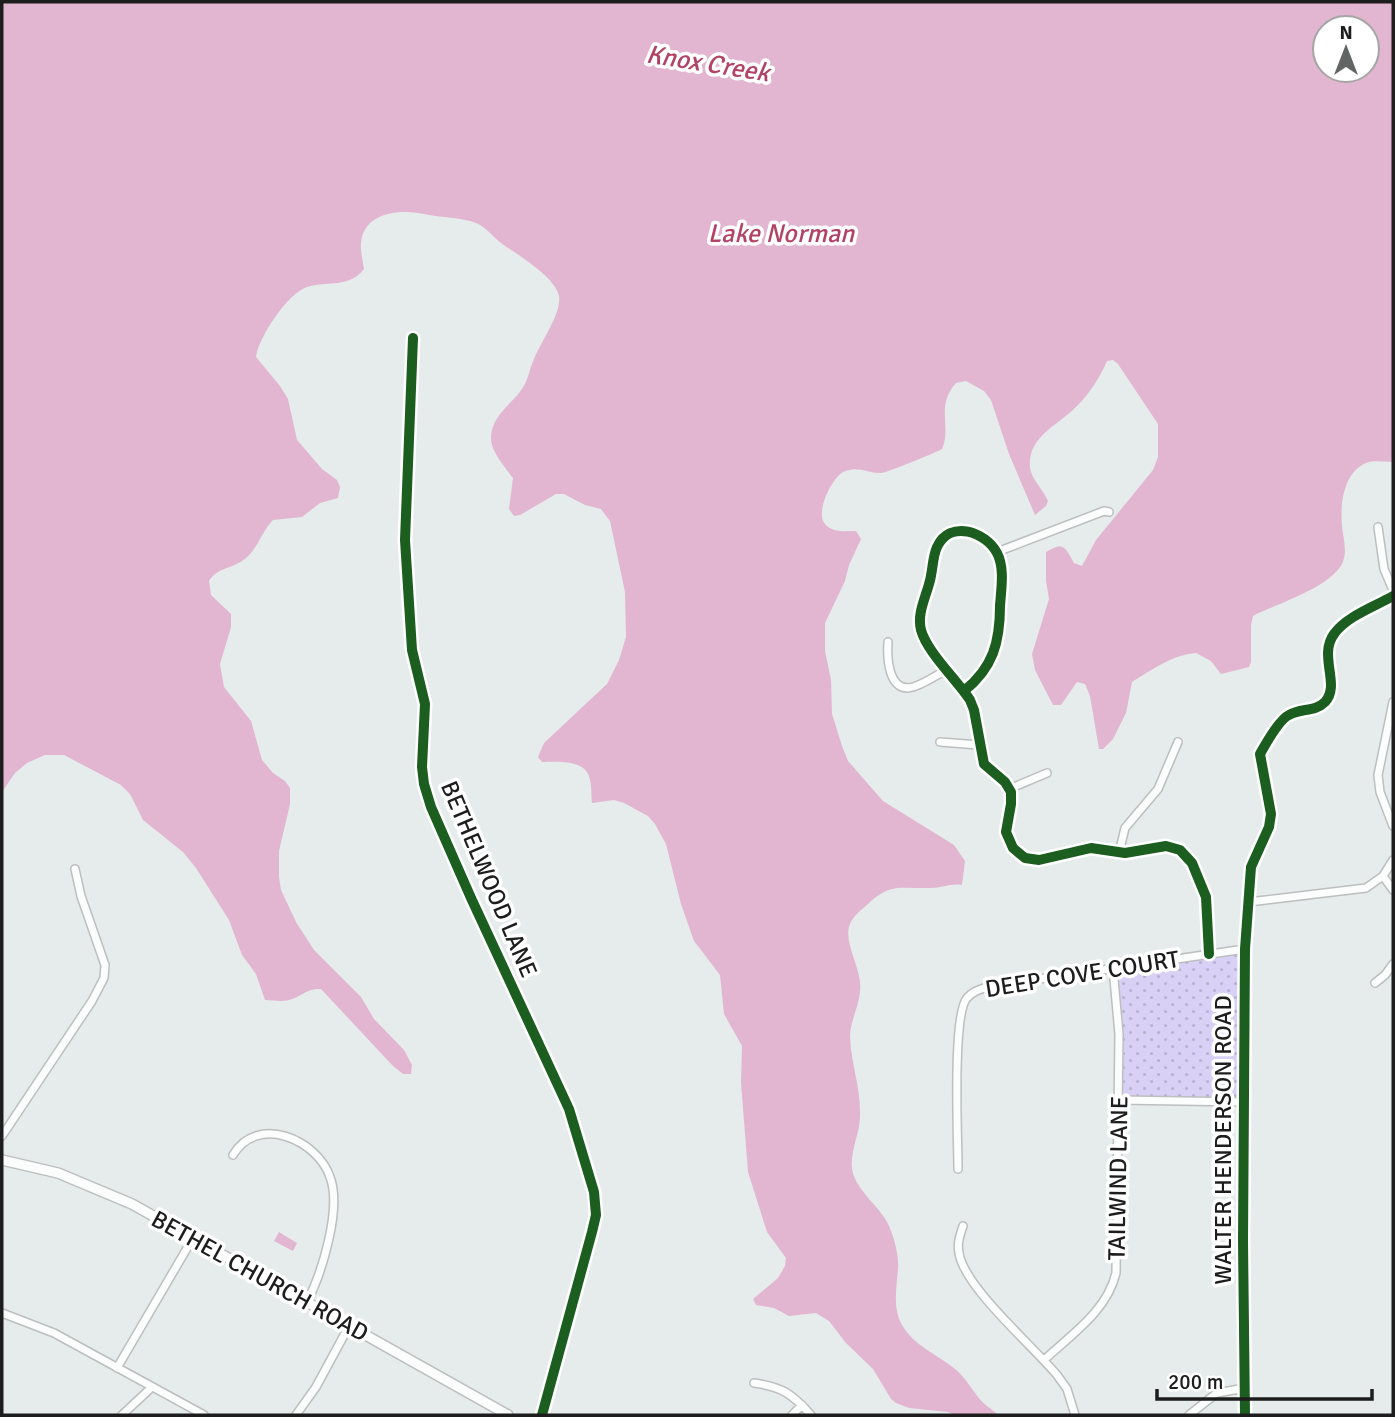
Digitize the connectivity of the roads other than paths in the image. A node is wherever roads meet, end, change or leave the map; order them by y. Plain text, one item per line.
1 (413, 338) dead end
2 (1109, 512) dead end
3 (1378, 527) dead end
4 (997, 552) junction
5 (1393, 590) edge
6 (1393, 596) edge
7 (888, 642) dead end
8 (947, 670) junction
9 (964, 691) junction
10 (1393, 702) edge
11 (940, 741) dead end
12 (1178, 742) dead end
13 (979, 745) junction
14 (1047, 773) dead end
15 (1009, 789) junction
16 (1393, 826) edge
17 (1119, 853) junction
18 (1393, 860) edge
19 (75, 869) dead end
20 (1383, 876) junction
21 (1393, 890) edge
22 (1249, 902) junction
23 (1245, 949) junction
24 (1209, 954) junction
25 (1393, 964) edge
26 (1113, 968) junction
27 (1375, 983) dead end
28 (1119, 1100) junction
29 (1243, 1102) junction
30 (2, 1136) edge
31 (233, 1155) dead end
32 (2, 1160) edge
33 (958, 1169) dead end
34 (963, 1226) dead end
35 (193, 1238) junction
36 (307, 1302) junction
37 (2, 1313) edge
38 (349, 1326) junction
39 (1045, 1360) junction
40 (117, 1368) junction
41 (754, 1383) dead end
42 (152, 1387) junction
43 (1245, 1388) junction
44 (802, 1405) junction
45 (122, 1415) edge
46 (204, 1415) edge
47 (296, 1415) edge
48 (508, 1415) edge
49 (542, 1415) edge
50 (792, 1415) edge
51 (811, 1415) edge
52 (1075, 1415) edge
53 (1189, 1415) edge
54 (1245, 1415) edge

1 - 49 street, BETHELWOOD LANE
2 - 4 street
3 - 5 street
4 - 8 street
4 - 9 street
6 - 22 street, WALTER HENDERSON ROAD
7 - 8 street
8 - 9 street
9 - 13 street
10 - 16 street
11 - 13 street
12 - 17 street
13 - 15 street
14 - 15 street
15 - 17 street
17 - 24 street
18 - 20 street
19 - 30 street
20 - 21 street
20 - 22 street
22 - 23 street, WALTER HENDERSON ROAD
23 - 24 street, DEEP COVE COURT
23 - 29 street, WALTER HENDERSON ROAD
24 - 26 street, DEEP COVE COURT
25 - 27 street
26 - 28 street, TAILWIND LANE
26 - 33 street, DEEP COVE COURT
28 - 29 street
28 - 39 street, TAILWIND LANE
29 - 43 street, WALTER HENDERSON ROAD
31 - 36 street
32 - 35 street, BETHEL CHURCH ROAD
34 - 39 street
35 - 36 street, BETHEL CHURCH ROAD
35 - 40 street
36 - 38 street, BETHEL CHURCH ROAD
37 - 40 street
38 - 47 street
38 - 48 street, BETHEL CHURCH ROAD
39 - 52 street
40 - 42 street
41 - 44 street
42 - 45 street
42 - 46 street
43 - 53 street
43 - 54 street, WALTER HENDERSON ROAD
44 - 50 street
44 - 51 street

